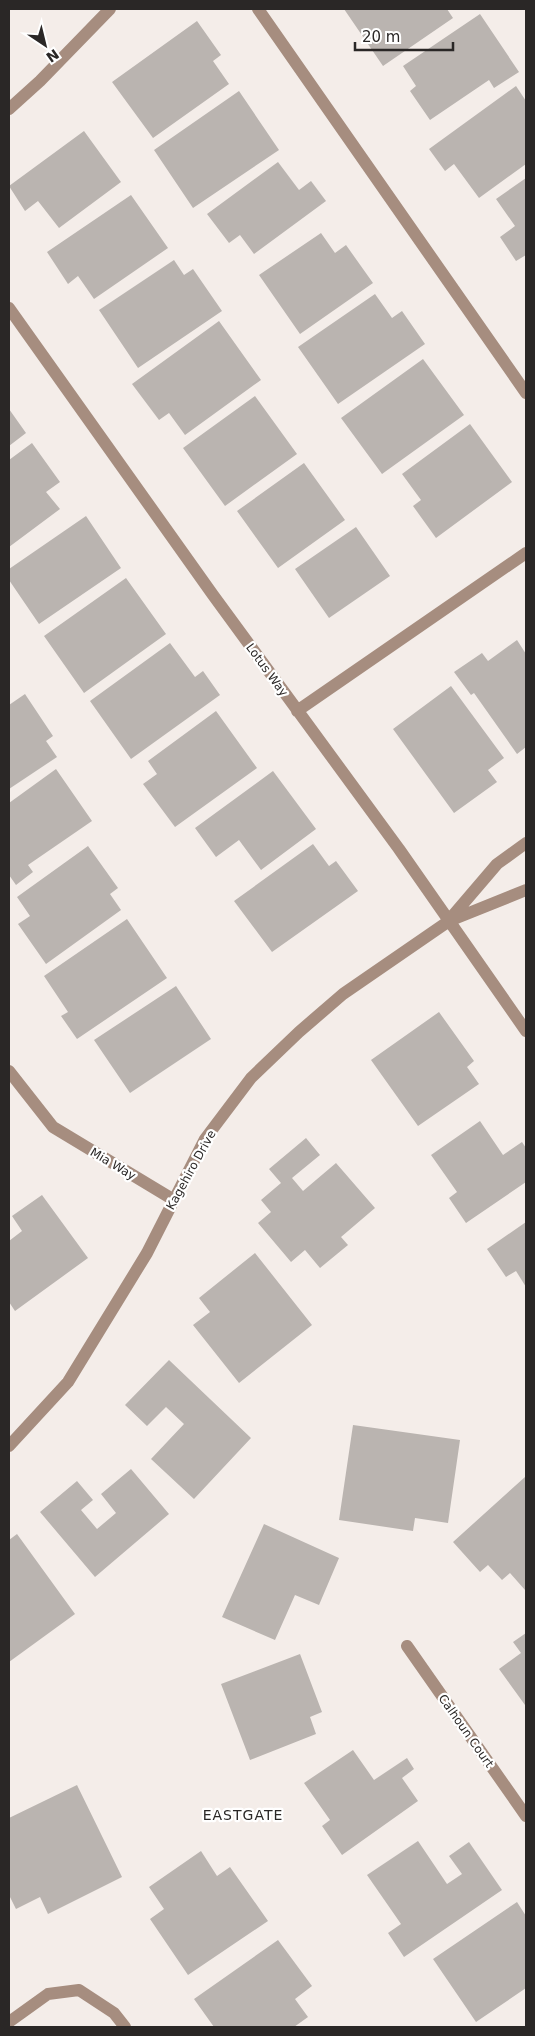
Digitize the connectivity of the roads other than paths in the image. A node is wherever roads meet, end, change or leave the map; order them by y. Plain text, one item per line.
1 (110, 9) edge
2 (258, 9) edge
3 (9, 110) edge
4 (9, 308) edge
5 (526, 393) edge
6 (526, 553) edge
7 (297, 711) junction
8 (526, 843) edge
9 (526, 890) edge
10 (449, 920) junction
11 (526, 1031) edge
12 (9, 1071) edge
13 (174, 1200) junction
14 (9, 1446) edge
15 (407, 1646) dead end
16 (526, 1816) edge
17 (9, 2022) edge
18 (125, 2027) edge

1 - 3 street
2 - 5 street
4 - 7 street, Lotus Way
6 - 7 street
7 - 10 street, Lotus Way
8 - 10 street
9 - 10 street
10 - 11 street, Lotus Way
10 - 13 street, Kagehiro Drive
12 - 13 street, Mia Way
13 - 14 street, Kagehiro Drive
15 - 16 street, Calhoun Court
17 - 18 street

